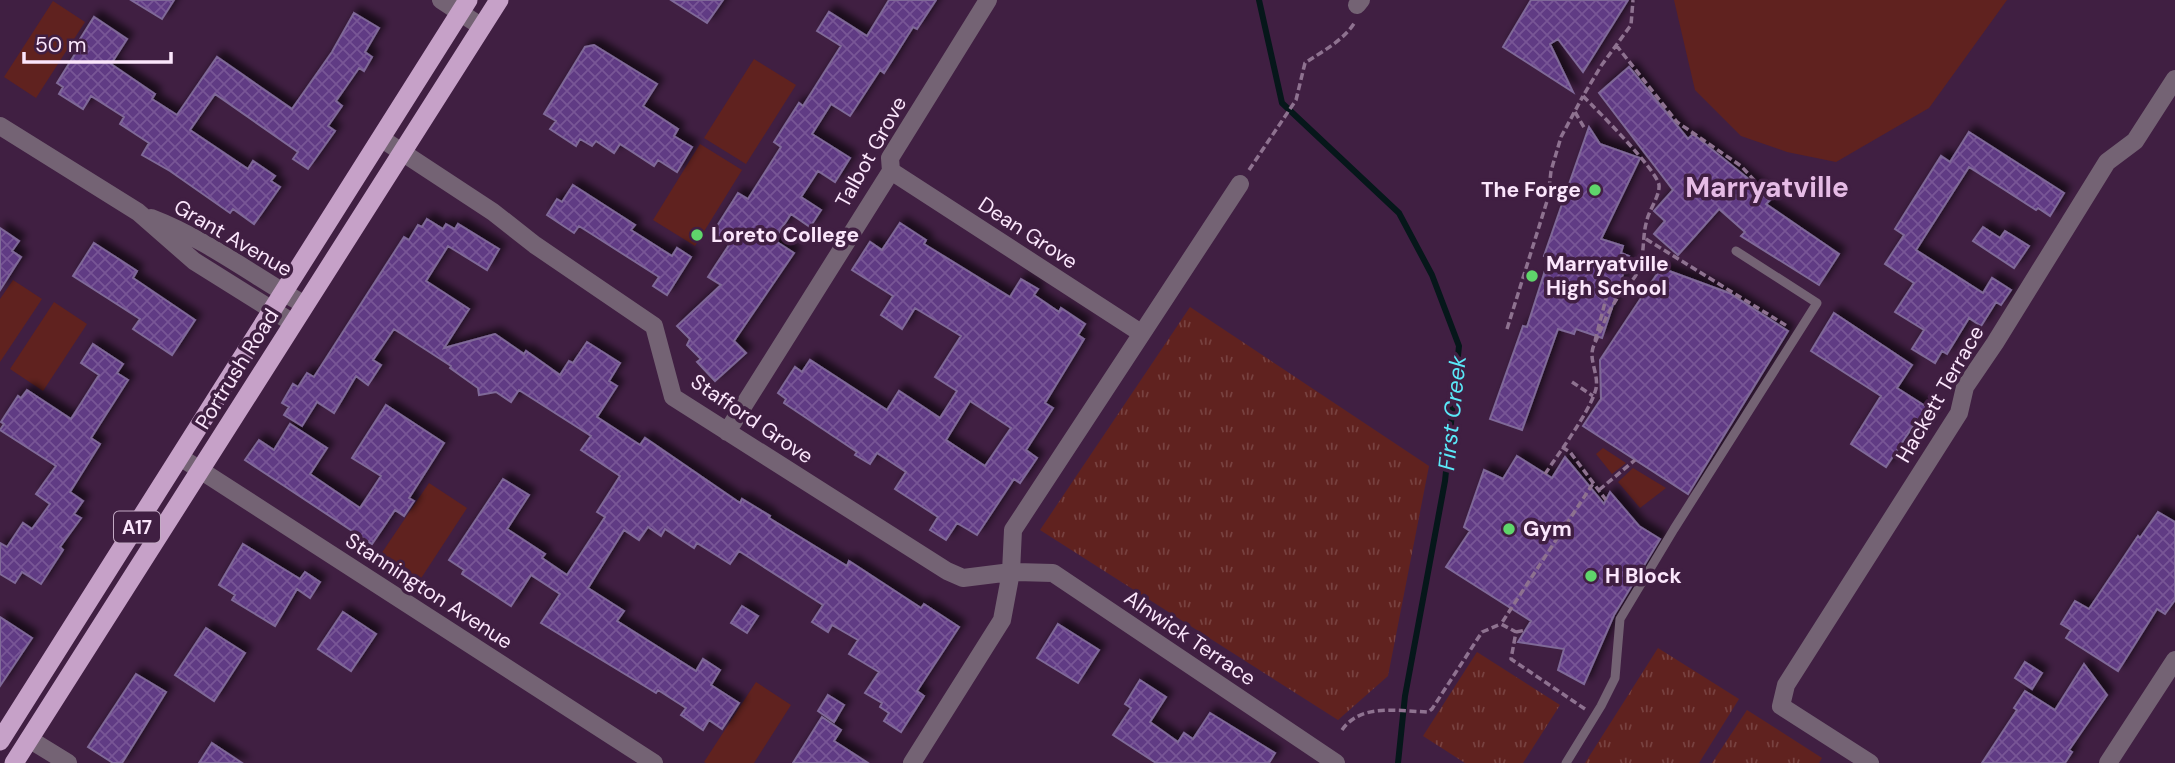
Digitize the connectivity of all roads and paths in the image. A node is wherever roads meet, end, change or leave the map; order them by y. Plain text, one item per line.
1 (441, 0) edge
2 (499, 0) edge
3 (988, 0) edge
4 (1633, 0) edge
5 (1359, 2) edge
6 (464, 6) edge
7 (482, 27) junction
8 (1616, 45) junction
9 (2175, 79) edge
10 (1583, 96) junction
11 (1575, 112) junction
12 (0, 126) edge
13 (1585, 129) dead end
14 (382, 139) junction
15 (402, 152) junction
16 (891, 171) junction
17 (1755, 181) dead end
18 (1240, 184) joint
19 (138, 212) junction
20 (1646, 239) junction
21 (1736, 251) dead end
22 (1624, 289) junction
23 (284, 293) junction
24 (305, 305) junction
25 (273, 311) junction
26 (293, 323) junction
27 (1507, 329) dead end
28 (1141, 333) junction
29 (1798, 333) junction
30 (1594, 344) junction
31 (1572, 382) dead end
32 (1593, 396) junction
33 (727, 432) junction
34 (1562, 447) junction
35 (180, 457) junction
36 (1635, 460) dead end
37 (200, 470) junction
38 (1545, 474) dead end
39 (1594, 482) junction
40 (1599, 490) junction
41 (1606, 500) dead end
42 (1011, 572) junction
43 (1502, 624) junction
44 (1525, 630) dead end
45 (1516, 632) junction
46 (2175, 660) edge
47 (1595, 715) junction
48 (1342, 730) dead end
49 (29, 739) junction
50 (0, 741) edge
51 (14, 763) edge
52 (68, 763) edge
53 (654, 763) edge
54 (912, 763) edge
55 (1335, 763) edge
56 (1566, 763) edge
57 (1870, 763) edge
58 (2108, 763) edge

1 - 6 street
2 - 7 highway, Portrush Road / A17
3 - 16 street, Talbot Grove
4 - 8 path
5 - 18 path
6 - 7 street
6 - 14 highway, Portrush Road / A17
7 - 15 highway, Portrush Road / A17
8 - 10 path
8 - 17 path
9 - 57 street, Hackett Terrace
10 - 11 path
10 - 20 path
11 - 13 path
11 - 27 path
12 - 19 street, Grant Avenue
14 - 15 street, Stafford Grove
14 - 23 highway, Portrush Road / A17
15 - 24 highway, Portrush Road / A17
15 - 33 street, Stafford Grove
16 - 28 street, Dean Grove
16 - 33 street, Talbot Grove
18 - 28 street
19 - 23 street, Grant Avenue
19 - 25 street, Grant Avenue
20 - 22 path
20 - 29 path
21 - 29 lane
22 - 30 path
22 - 30 path
23 - 24 street, Grant Avenue
23 - 25 highway, Portrush Road / A17
24 - 26 highway, Portrush Road / A17
25 - 26 street, Grant Avenue
25 - 35 highway, Portrush Road / A17
26 - 37 highway, Portrush Road / A17
28 - 42 street
29 - 47 lane
30 - 32 path
31 - 32 path
32 - 34 path
33 - 42 street, Stafford Grove
34 - 38 path
34 - 39 path
35 - 37 street, Stannington Avenue
35 - 50 highway, Portrush Road / A17
36 - 40 path
37 - 49 highway, Portrush Road / A17
37 - 53 street, Stannington Avenue
39 - 40 path
39 - 43 path
40 - 41 path
42 - 54 street
42 - 55 street, Alnwick Terrace
43 - 45 path
43 - 48 path
44 - 45 path
45 - 47 path
46 - 58 street
47 - 56 lane
49 - 51 highway, Portrush Road / A17
49 - 52 street

